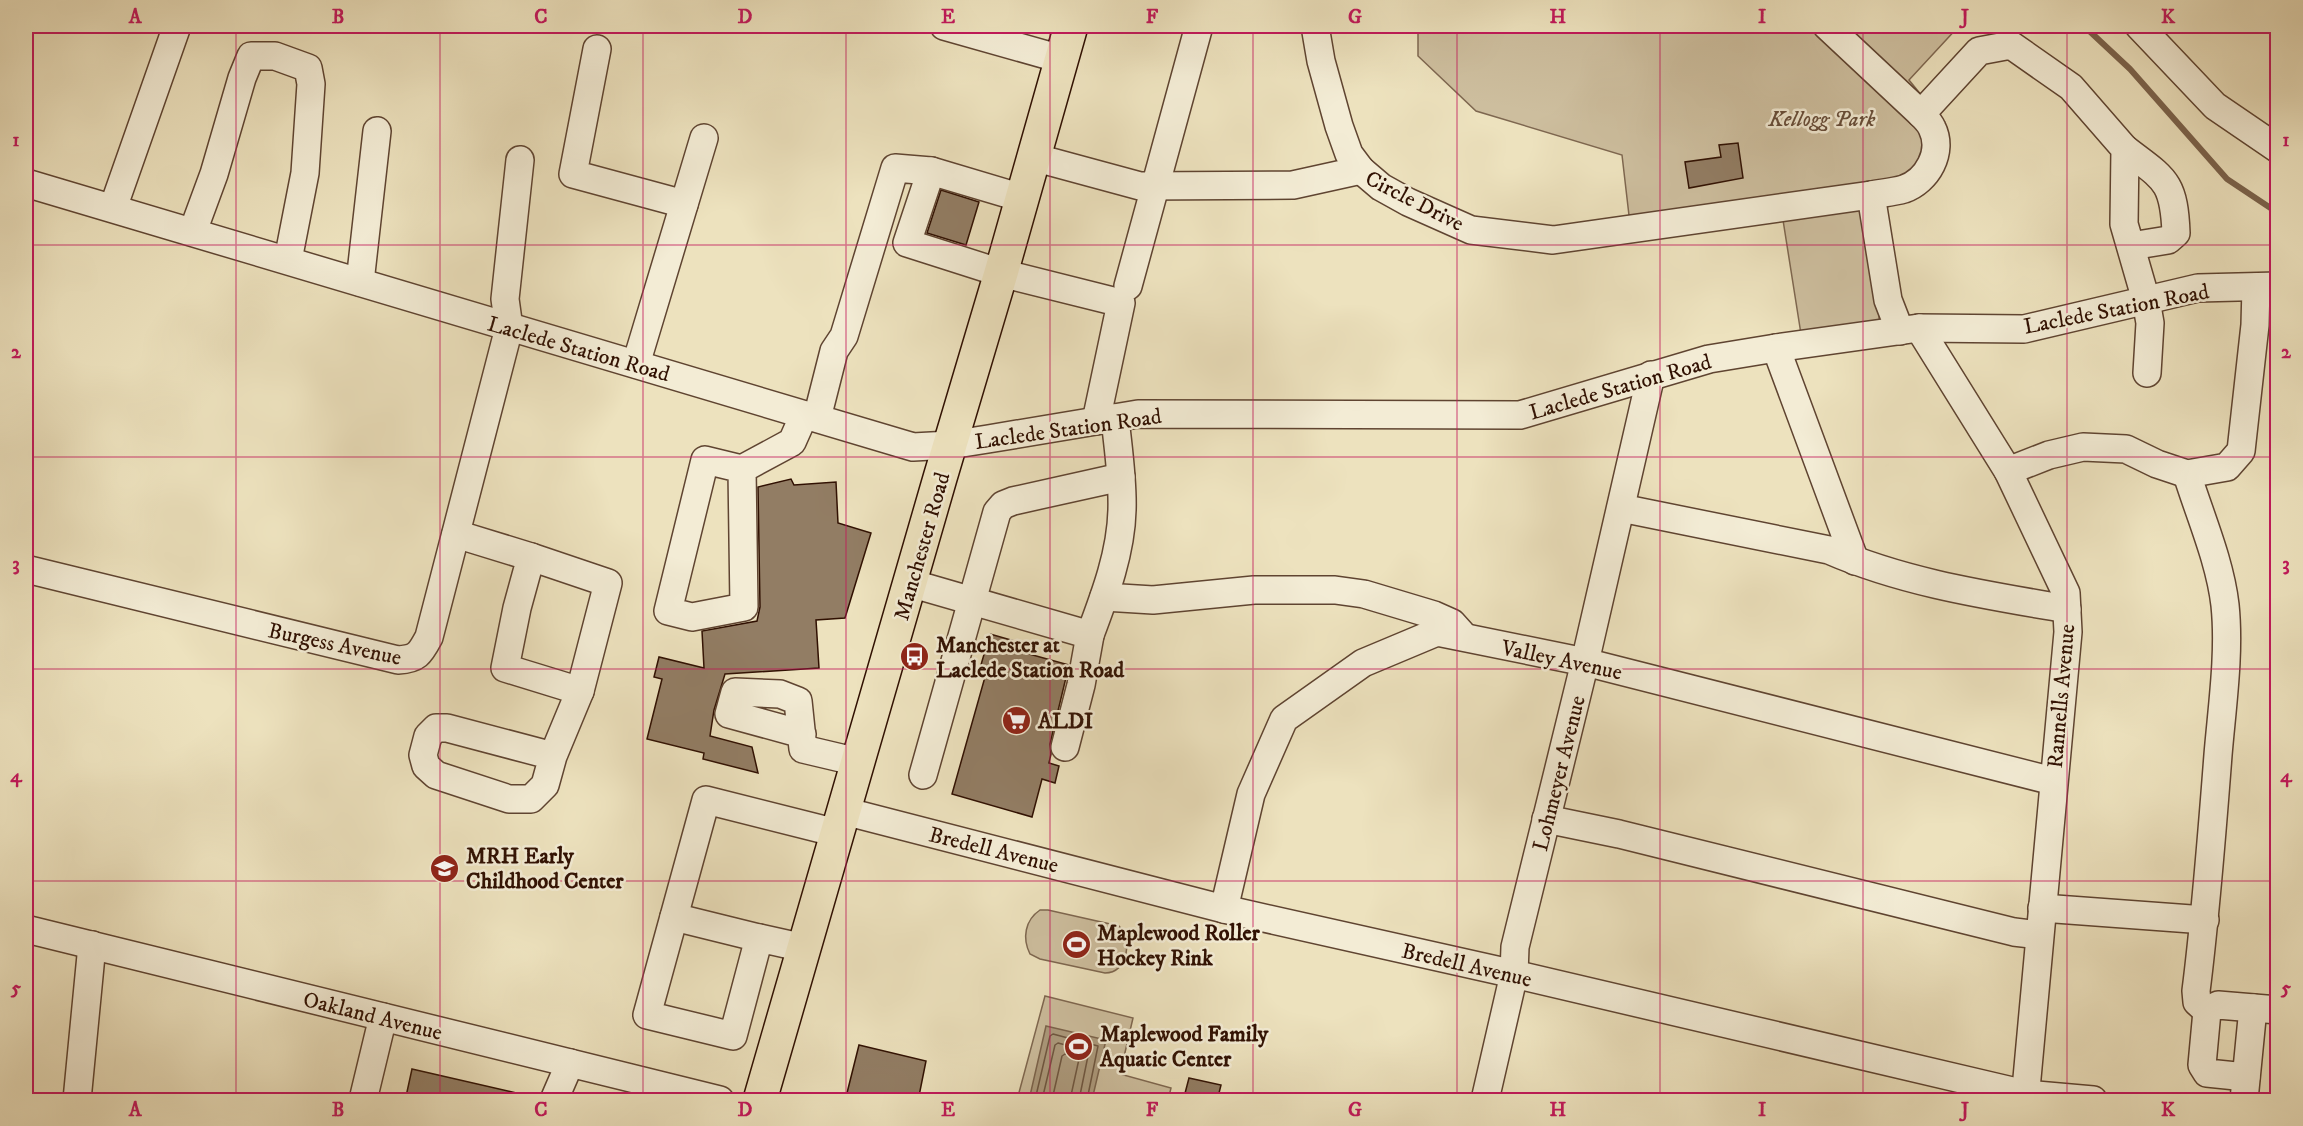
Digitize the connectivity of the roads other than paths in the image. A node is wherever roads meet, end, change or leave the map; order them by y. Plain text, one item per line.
1 (177, 26) edge
2 (944, 26) edge
3 (1071, 26) edge
4 (1199, 26) edge
5 (1315, 26) edge
6 (1827, 26) edge
7 (2139, 26) edge
8 (597, 49) dead end
9 (1061, 59) junction
10 (1921, 114) junction
11 (377, 131) dead end
12 (704, 138) dead end
13 (2125, 149) junction
14 (2277, 149) edge
15 (1033, 157) junction
16 (520, 160) dead end
17 (1360, 170) junction
18 (931, 171) junction
19 (26, 183) edge
20 (1156, 186) junction
21 (1871, 195) junction
22 (1022, 198) junction
23 (684, 204) junction
24 (113, 208) junction
25 (192, 231) junction
26 (2131, 246) junction
27 (288, 260) junction
28 (1001, 273) junction
29 (360, 282) junction
30 (1128, 286) dead end
31 (2267, 286) edge
32 (2146, 300) junction
33 (509, 328) junction
34 (1909, 330) junction
35 (1776, 348) junction
36 (636, 364) junction
37 (2147, 373) dead end
38 (1651, 375) junction
39 (811, 416) junction
40 (1106, 419) junction
41 (950, 445) junction
42 (742, 469) junction
43 (2008, 471) junction
44 (2187, 474) junction
45 (1121, 477) junction
46 (1621, 508) junction
47 (456, 534) junction
48 (531, 557) junction
49 (1855, 561) junction
50 (26, 569) edge
51 (910, 583) junction
52 (1104, 597) junction
53 (971, 600) junction
54 (2067, 609) junction
55 (1090, 635) junction
56 (1463, 638) junction
57 (1585, 662) junction
58 (580, 691) junction
59 (802, 734) dead end
60 (1065, 747) dead end
61 (553, 756) dead end
62 (858, 762) junction
63 (923, 775) dead end
64 (2053, 781) junction
65 (1546, 819) junction
66 (841, 822) junction
67 (2042, 908) junction
68 (1224, 909) junction
69 (674, 917) junction
70 (2205, 920) junction
71 (26, 928) edge
72 (2039, 935) junction
73 (759, 938) junction
74 (92, 945) junction
75 (804, 948) junction
76 (1514, 974) junction
77 (2265, 1009) edge
78 (2207, 1011) junction
79 (383, 1017) junction
80 (570, 1063) junction
81 (2245, 1089) edge
82 (2025, 1097) edge
83 (77, 1101) edge
84 (363, 1101) edge
85 (554, 1101) edge
86 (720, 1101) edge
87 (760, 1101) edge
88 (1485, 1101) edge
89 (2093, 1101) edge

1 - 24 street
2 - 9 street
3 - 9 main road, Manchester Road
4 - 20 street
5 - 17 street
6 - 10 street, Circle Drive
7 - 14 street
8 - 23 street
9 - 15 main road, Manchester Road
10 - 13 street
10 - 21 street, Circle Drive
11 - 29 street
12 - 23 street
13 - 26 street
13 - 26 street
15 - 20 street, Circle Drive
15 - 22 main road, Manchester Road
16 - 33 street
17 - 20 street, Circle Drive
17 - 21 street, Circle Drive
18 - 22 street
18 - 28 street
18 - 39 street
19 - 24 street, Laclede Station Road
20 - 30 street
21 - 34 street, Rannells Avenue
22 - 28 main road, Manchester Road
23 - 36 street
24 - 25 street, Laclede Station Road
25 - 27 street, Laclede Station Road
25 - 27 street
26 - 32 street
27 - 29 street, Laclede Station Road
28 - 40 street
28 - 41 main road, Manchester Road
29 - 33 street, Laclede Station Road
31 - 32 street, Laclede Station Road
31 - 44 street
32 - 34 street, Laclede Station Road
32 - 37 street
33 - 36 street, Laclede Station Road
33 - 47 street, Burgess Avenue
34 - 35 street, Laclede Station Road
34 - 43 street, Rannells Avenue
35 - 38 street, Laclede Station Road
35 - 49 street
36 - 39 street, Laclede Station Road
38 - 40 street, Laclede Station Road
38 - 46 street, Lohmeyer Avenue
39 - 41 street, Laclede Station Road
39 - 42 street
40 - 41 street, Laclede Station Road
40 - 45 street
41 - 51 main road, Manchester Road
42 - 42 street
43 - 44 street
43 - 54 street, Rannells Avenue
44 - 70 street
45 - 52 street
45 - 53 street
46 - 49 street
46 - 57 street, Lohmeyer Avenue
47 - 48 street
47 - 50 street, Burgess Avenue
48 - 58 street
48 - 58 street
49 - 54 street
51 - 53 street
51 - 62 main road, Manchester Road
52 - 55 street
52 - 56 street
53 - 55 street
53 - 63 street
54 - 64 street, Rannells Avenue
55 - 60 street
56 - 57 street, Valley Avenue
56 - 68 street, Valley Avenue
57 - 64 street, Valley Avenue
57 - 65 street, Lohmeyer Avenue
58 - 61 street
59 - 62 street
62 - 66 main road, Manchester Road
64 - 67 street, Rannells Avenue
65 - 72 street
65 - 76 street, Lohmeyer Avenue
66 - 68 street, Bredell Avenue
66 - 69 street, Bredell Avenue
66 - 75 main road, Manchester Road
67 - 70 street
67 - 72 street, Rannells Avenue
68 - 76 street, Bredell Avenue
69 - 73 street
69 - 73 street
70 - 78 street
71 - 74 street, Oakland Avenue
72 - 82 street, Rannells Avenue
73 - 75 street
74 - 79 street, Oakland Avenue
74 - 83 street
75 - 87 main road, Manchester Road
76 - 82 street, Bredell Avenue
76 - 88 street, Lohmeyer Avenue
77 - 78 street
77 - 81 street
78 - 81 street
79 - 80 street, Oakland Avenue
79 - 84 street
80 - 85 street
80 - 86 street, Oakland Avenue
82 - 89 street, Bredell Avenue

